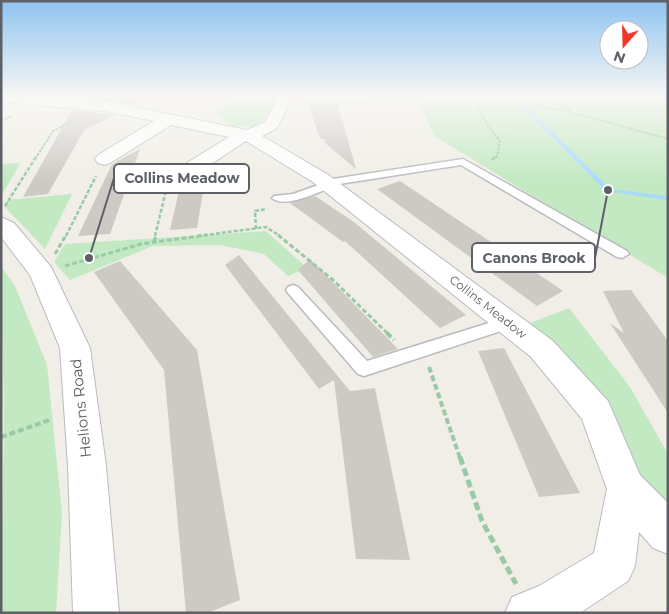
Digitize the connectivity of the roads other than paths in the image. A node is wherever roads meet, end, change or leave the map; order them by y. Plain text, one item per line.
1 (143, 125) edge
2 (206, 125) edge
3 (271, 125) edge
4 (246, 135) junction
5 (104, 159) road end
6 (189, 170) dead end
7 (327, 184) junction
8 (278, 198) dead end
9 (3, 224) edge
10 (622, 254) dead end
11 (293, 290) dead end
12 (508, 323) junction
13 (626, 490) junction
14 (668, 533) edge
15 (539, 609) edge
16 (96, 613) edge

1 - 5 street
2 - 4 street, Collins Meadow
3 - 4 street
4 - 6 street
4 - 7 street, Collins Meadow
7 - 8 lane
7 - 10 lane
7 - 12 street, Collins Meadow
9 - 16 street, Helions Road
11 - 12 lane
12 - 13 street, Collins Meadow
13 - 14 street, Collins Meadow
13 - 15 street

